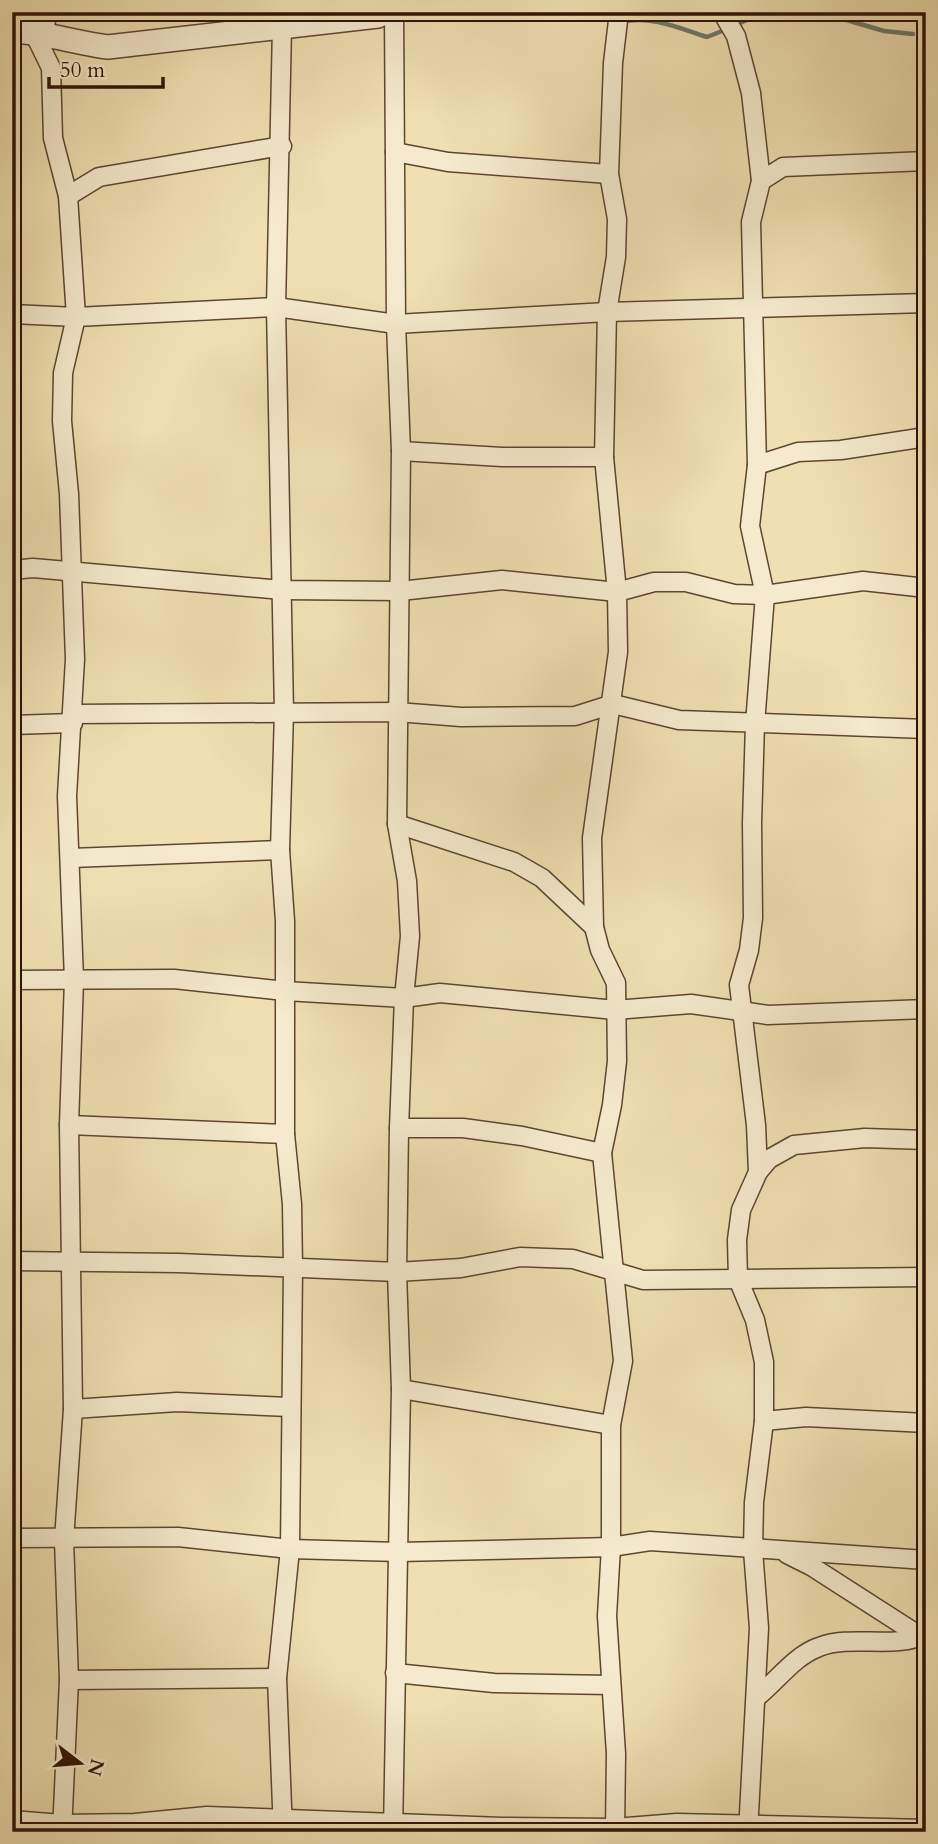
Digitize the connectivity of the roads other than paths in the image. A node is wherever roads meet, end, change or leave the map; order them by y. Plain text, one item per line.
1 (384, 12) edge
2 (394, 12) edge
3 (619, 12) edge
4 (722, 12) edge
5 (12, 16) edge
6 (286, 22) edge
7 (34, 27) edge
8 (282, 146) junction
9 (395, 152) junction
10 (926, 160) edge
11 (609, 174) junction
12 (761, 181) junction
13 (68, 196) junction
14 (926, 303) edge
15 (754, 306) junction
16 (276, 307) junction
17 (607, 312) junction
18 (12, 314) edge
19 (76, 317) junction
20 (396, 324) junction
21 (926, 437) edge
22 (401, 451) junction
23 (604, 457) junction
24 (757, 465) junction
25 (12, 570) edge
26 (69, 574) junction
27 (926, 588) edge
28 (282, 590) junction
29 (400, 591) junction
30 (617, 592) junction
31 (765, 595) junction
32 (613, 704) junction
33 (284, 712) junction
34 (397, 712) junction
35 (73, 719) junction
36 (755, 724) junction
37 (12, 725) edge
38 (926, 729) edge
39 (397, 824) junction
40 (280, 850) junction
41 (71, 858) junction
42 (594, 927) junction
43 (74, 979) junction
44 (12, 980) edge
45 (285, 991) junction
46 (404, 998) junction
47 (926, 1009) edge
48 (615, 1010) junction
49 (740, 1012) junction
50 (69, 1125) junction
51 (399, 1128) junction
52 (285, 1134) junction
53 (926, 1140) edge
54 (602, 1153) junction
55 (758, 1172) junction
56 (12, 1261) edge
57 (69, 1264) junction
58 (611, 1268) junction
59 (293, 1269) junction
60 (397, 1272) junction
61 (926, 1277) edge
62 (738, 1279) junction
63 (401, 1390) junction
64 (289, 1407) junction
65 (73, 1409) junction
66 (764, 1421) junction
67 (926, 1423) edge
68 (611, 1425) junction
69 (12, 1538) edge
70 (64, 1540) junction
71 (611, 1547) junction
72 (290, 1549) junction
73 (777, 1549) junction
74 (753, 1550) junction
75 (399, 1552) junction
76 (926, 1560) edge
77 (924, 1637) edge
78 (396, 1673) junction
79 (277, 1678) junction
80 (69, 1680) junction
81 (610, 1685) junction
82 (757, 1698) junction
83 (12, 1819) edge
84 (283, 1826) edge
85 (393, 1827) edge
86 (62, 1828) edge
87 (748, 1828) edge
88 (926, 1829) edge
89 (615, 1830) edge

1 - 6 street
2 - 9 street
3 - 11 street
4 - 12 street
5 - 7 street
6 - 7 street
6 - 8 street
7 - 13 street
8 - 13 street
8 - 16 street
9 - 11 street
9 - 20 street
10 - 12 street
11 - 17 street
12 - 15 street
13 - 19 street
14 - 15 street
15 - 17 street
15 - 24 street
16 - 19 street
16 - 20 street
16 - 28 street
17 - 20 street
17 - 23 street
18 - 19 street
19 - 26 street
20 - 22 street
21 - 24 street
22 - 23 street
22 - 29 street
23 - 30 street
24 - 31 street
25 - 26 street
26 - 28 street
26 - 35 street
27 - 31 street
28 - 29 street
28 - 33 street
29 - 30 street
29 - 34 street
30 - 31 street
30 - 32 street
31 - 36 street
32 - 34 street
32 - 36 street
32 - 42 street
33 - 34 street
33 - 35 street
33 - 40 street
34 - 39 street
35 - 37 street
35 - 41 street
36 - 38 street
36 - 49 street
39 - 42 street
39 - 46 street
40 - 41 street
40 - 45 street
41 - 43 street
42 - 48 street
43 - 44 street
43 - 45 street
43 - 50 street
45 - 46 street
45 - 52 street
46 - 48 street
46 - 51 street
47 - 49 street
48 - 49 street
48 - 54 street
49 - 55 street
50 - 52 street
50 - 57 street
51 - 54 street
51 - 60 street
52 - 59 street
53 - 55 street
54 - 58 street
55 - 62 street
56 - 57 street
57 - 59 street
57 - 65 street
58 - 60 street
58 - 62 street
58 - 68 street
59 - 60 street
59 - 64 street
60 - 63 street
61 - 62 street
62 - 66 street
63 - 68 street
63 - 75 street
64 - 65 street
64 - 72 street
65 - 70 street
66 - 67 street
66 - 74 street
68 - 71 street
69 - 70 street
70 - 72 street
70 - 80 street
71 - 74 street
71 - 75 street
71 - 81 street
72 - 75 street
72 - 79 street
73 - 74 street
73 - 76 street
73 - 77 street
74 - 82 street
75 - 78 street
77 - 82 street
78 - 81 street
78 - 85 street
79 - 80 street
79 - 84 street
80 - 86 street
81 - 89 street
82 - 87 street
83 - 86 street
84 - 85 street
84 - 86 street
85 - 89 street
87 - 88 street
87 - 89 street

